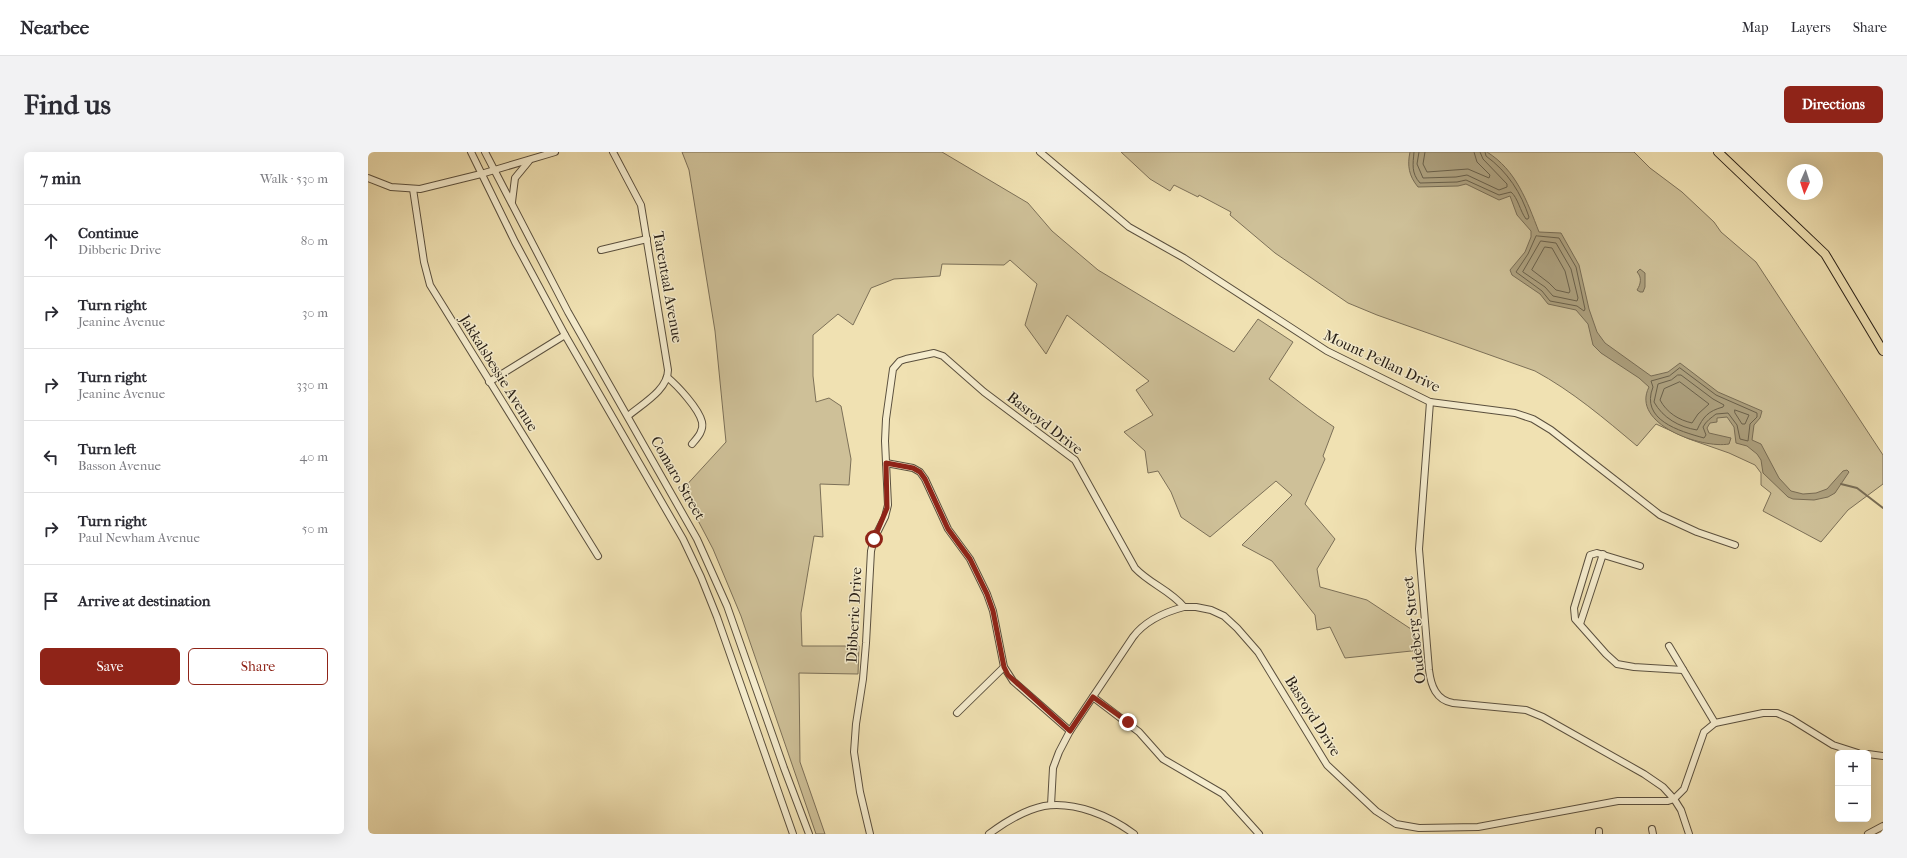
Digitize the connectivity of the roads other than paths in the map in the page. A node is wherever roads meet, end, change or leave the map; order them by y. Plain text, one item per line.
1 (471, 152) edge
2 (485, 152) edge
3 (555, 152) edge
4 (614, 152) edge
5 (1040, 152) edge
6 (1718, 152) edge
7 (532, 159) junction
8 (494, 170) junction
9 (480, 174) junction
10 (368, 178) edge
11 (413, 189) junction
12 (512, 202) junction
13 (647, 240) junction
14 (601, 250) dead end
15 (565, 335) junction
16 (1883, 350) edge
17 (906, 359) joint
18 (667, 377) junction
19 (489, 382) junction
20 (1430, 402) junction
21 (628, 416) junction
22 (692, 444) dead end
23 (886, 463) junction
24 (1735, 545) dead end
25 (1603, 554) junction
26 (598, 556) dead end
27 (1640, 566) dead end
28 (1184, 607) junction
29 (1580, 624) junction
30 (1669, 646) dead end
31 (1004, 667) junction
32 (1684, 670) junction
33 (1093, 697) junction
34 (957, 713) dead end
35 (1716, 723) junction
36 (1070, 731) junction
37 (1849, 750) edge
38 (1871, 754) edge
39 (1883, 756) edge
40 (1674, 799) junction
41 (1051, 805) junction
42 (1883, 826) edge
43 (1128, 832) edge
44 (793, 834) edge
45 (809, 834) edge
46 (870, 834) edge
47 (989, 834) edge
48 (1134, 834) edge
49 (1259, 834) edge
50 (1689, 834) edge
51 (1868, 834) edge

1 - 9 street, Comaro Street
2 - 8 street, Comaro Street
3 - 7 street
4 - 13 street, Tarentaal Avenue
5 - 20 street, Mount Pellan Drive
6 - 16 main road
7 - 8 street
7 - 12 street
8 - 9 street
8 - 12 street, Comaro Street
9 - 11 street
9 - 15 street, Comaro Street
10 - 11 street
11 - 19 street, Jakkalsbessie Avenue
12 - 21 street, Comaro Street
13 - 14 street
13 - 18 street, Tarentaal Avenue
15 - 19 street
15 - 44 street, Comaro Street
17 - 23 street, Dibberic Drive
17 - 28 street, Basroyd Drive
18 - 21 street
18 - 22 street
19 - 26 street, Jakkalsbessie Avenue
20 - 24 street, Mount Pellan Drive
20 - 40 street, Oudeberg Street
21 - 45 street, Comaro Street
23 - 31 street
23 - 46 street, Dibberic Drive
25 - 27 street
25 - 29 street
25 - 29 street
28 - 33 street
28 - 40 street, Basroyd Drive
29 - 32 street
30 - 32 street
31 - 34 street
31 - 36 street
32 - 35 street
33 - 36 street
33 - 49 street
35 - 37 street
35 - 40 street
36 - 41 street
38 - 39 street
40 - 50 street, Oudeberg Street
41 - 43 street
41 - 47 street
42 - 51 street
43 - 48 street

